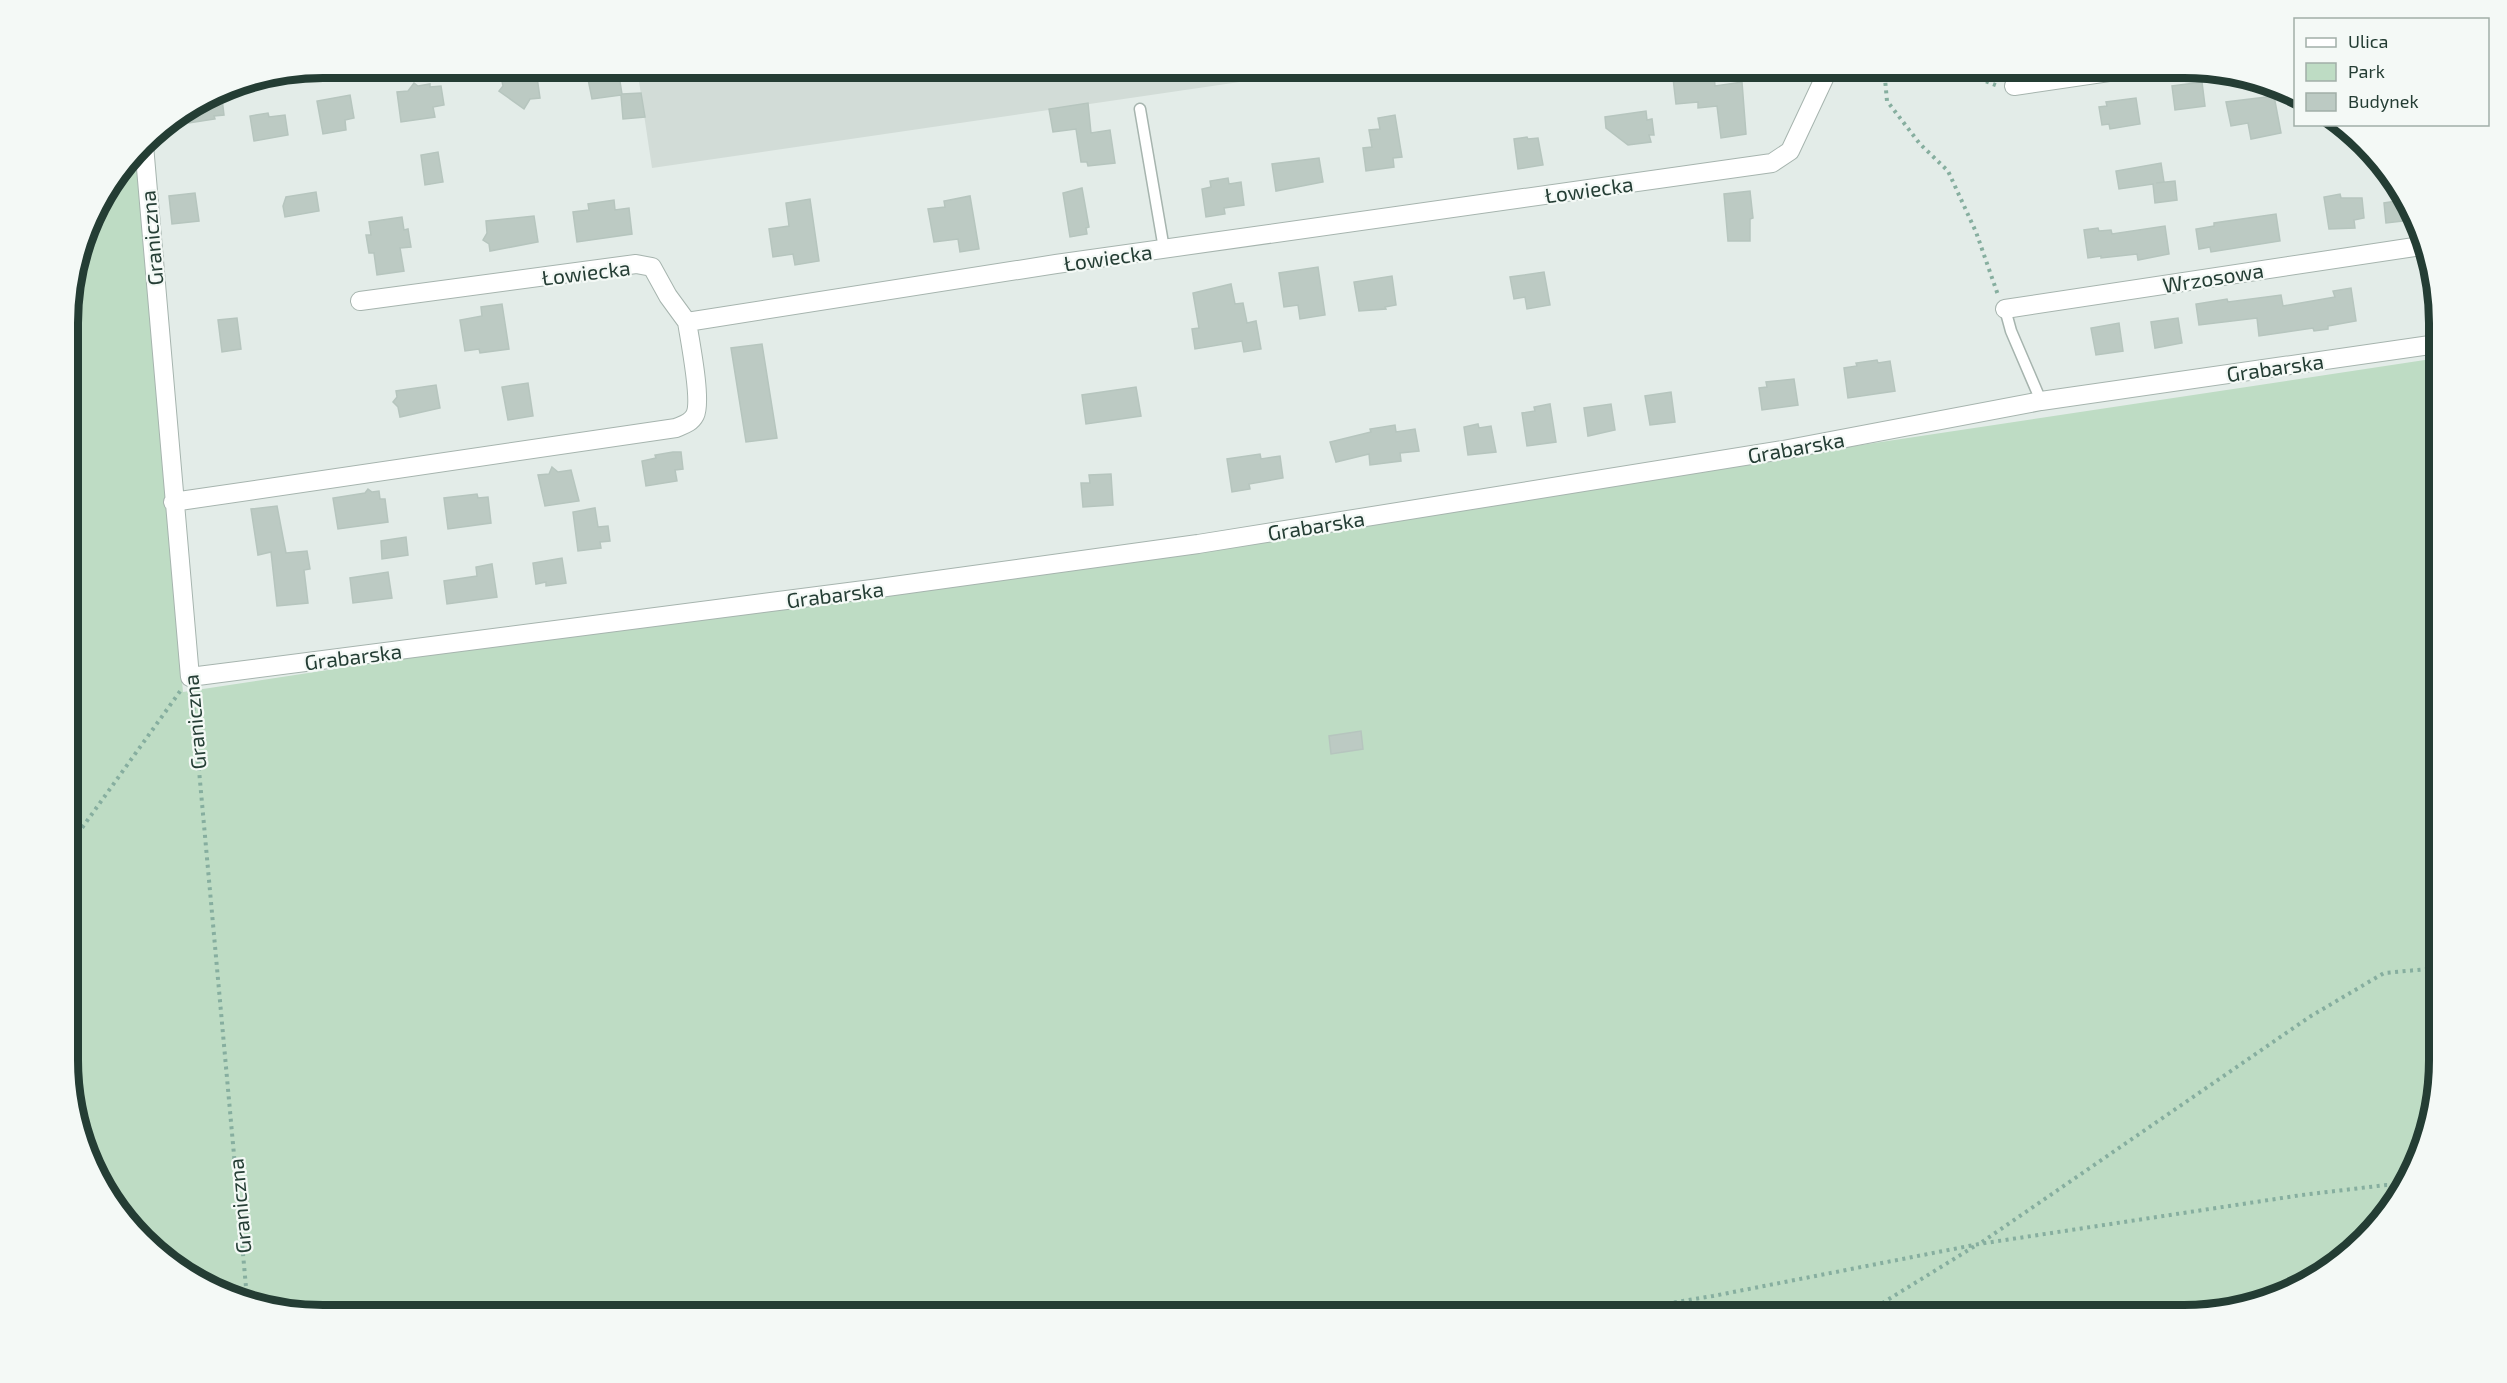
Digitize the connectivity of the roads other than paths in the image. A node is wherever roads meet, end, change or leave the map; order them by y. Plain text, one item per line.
1 (1824, 78) edge
2 (2068, 78) edge
3 (2014, 86) road end
4 (1140, 110) dead end
5 (145, 156) edge
6 (2417, 247) edge
7 (1164, 249) junction
8 (360, 301) dead end
9 (2005, 309) joint
10 (687, 322) junction
11 (2429, 345) edge
12 (2041, 401) junction
13 (173, 502) junction
14 (190, 677) joint

1 - 7 street, Łowiecka
2 - 3 street
4 - 7 lane
5 - 13 street, Graniczna
6 - 9 street, Wrzosowa
7 - 10 street, Łowiecka
8 - 10 street, Łowiecka
9 - 12 lane
10 - 13 street
11 - 12 street, Grabarska
12 - 14 street, Grabarska
13 - 14 street, Graniczna

